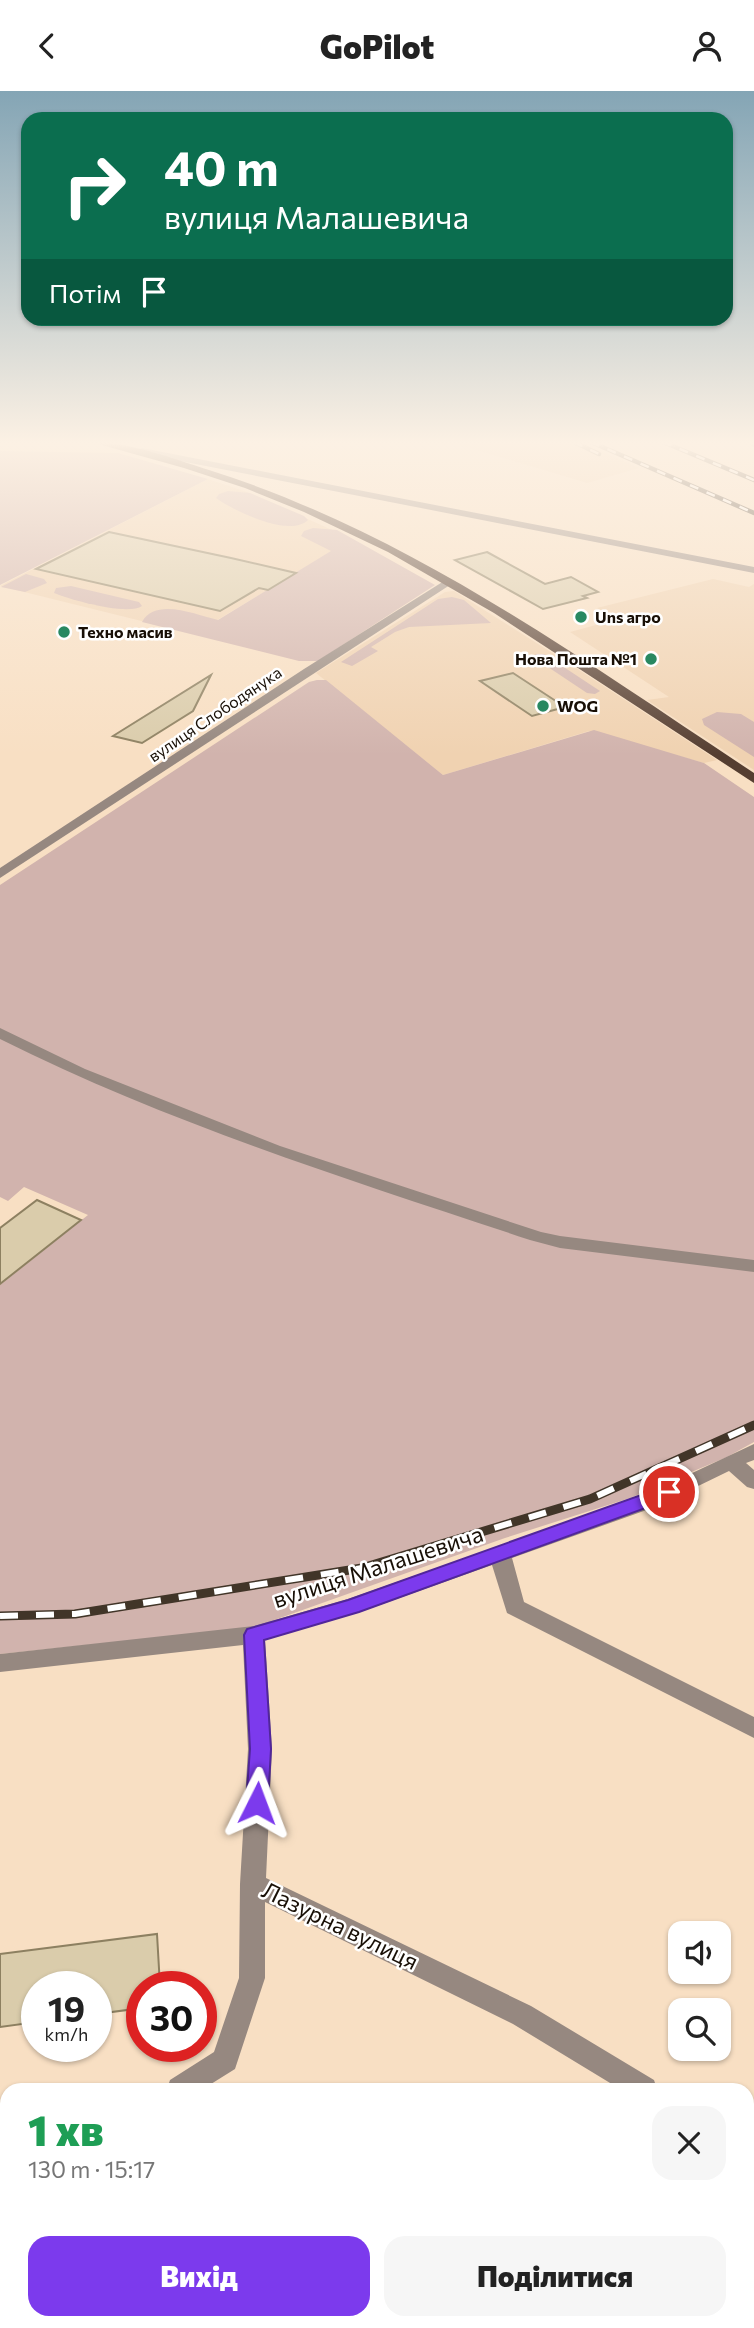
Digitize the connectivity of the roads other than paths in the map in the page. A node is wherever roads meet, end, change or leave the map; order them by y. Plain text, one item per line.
1 (381, 546) edge
2 (627, 546) edge
3 (754, 571) edge
4 (448, 583) junction
5 (754, 779) edge
6 (4, 868) edge
7 (0, 1033) edge
8 (754, 1266) edge
9 (754, 1451) edge
10 (733, 1463) junction
11 (754, 1482) edge
12 (500, 1554) junction
13 (254, 1635) junction
14 (0, 1663) edge
15 (754, 1728) edge
16 (253, 1884) junction
17 (190, 2083) edge
18 (634, 2083) edge

1 - 4 main road
2 - 3 street
4 - 5 main road
4 - 6 street, вулиця Слободянука
7 - 8 street
9 - 10 street, вулиця Малашевича
10 - 11 street
10 - 12 street, вулиця Малашевича
12 - 13 street, вулиця Малашевича
12 - 15 street
13 - 14 street, вулиця Малашевича
13 - 16 street, Лазурна вулиця
16 - 17 street
16 - 18 street, Лазурна вулиця

